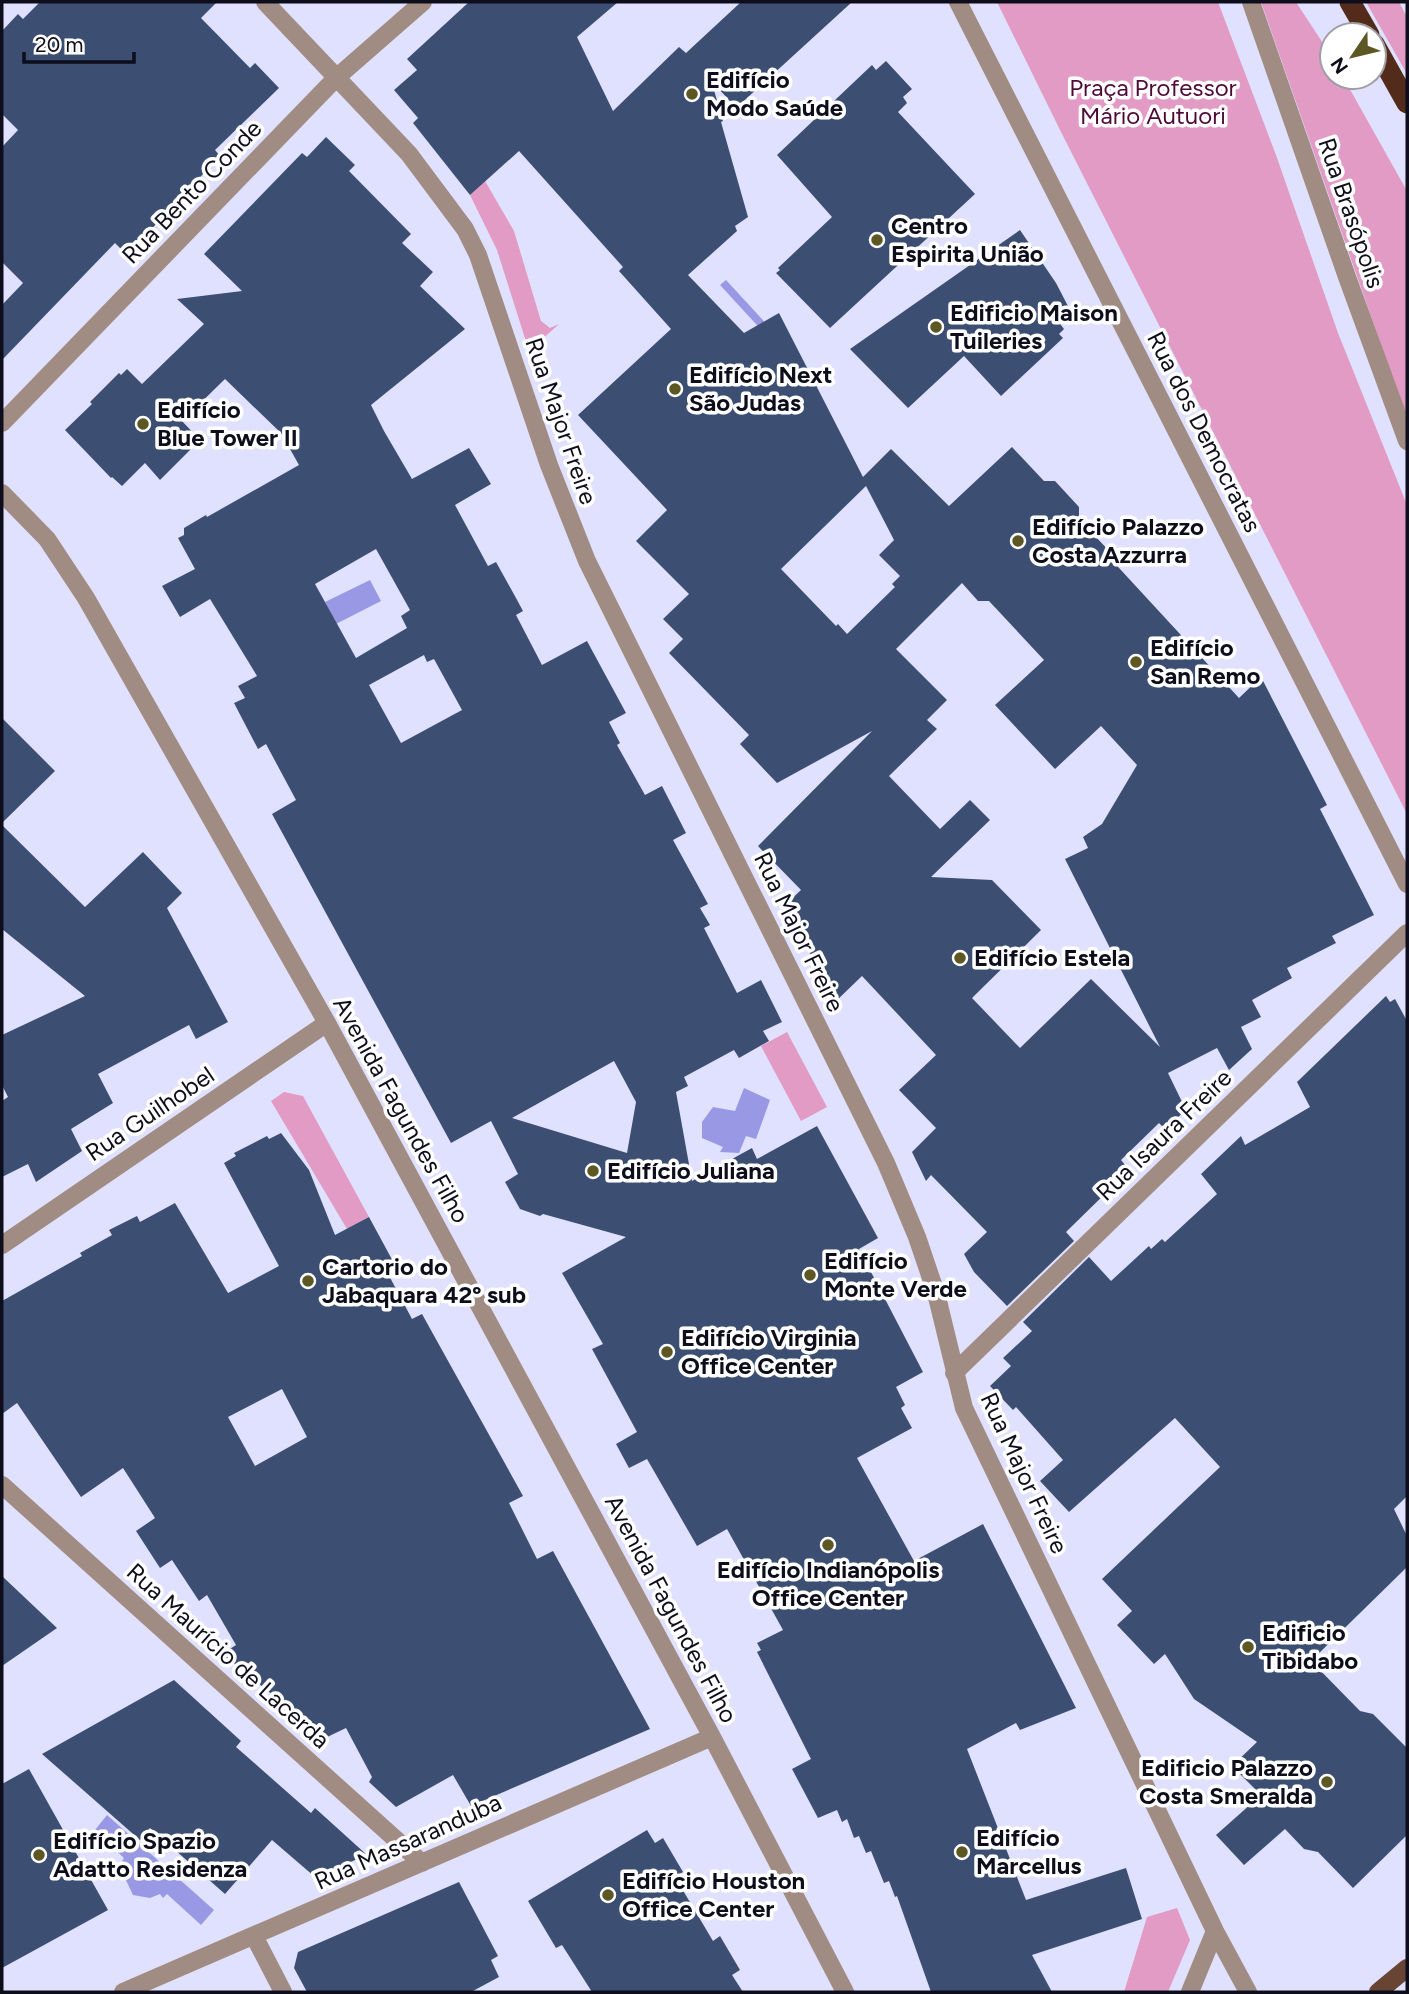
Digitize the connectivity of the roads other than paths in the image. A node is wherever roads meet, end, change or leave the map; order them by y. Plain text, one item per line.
1 (265, 2) edge
2 (423, 2) edge
3 (958, 2) edge
4 (1251, 2) edge
5 (1350, 2) edge
6 (1361, 21) edge
7 (1388, 69) edge
8 (336, 78) junction
9 (1407, 103) edge
10 (2, 422) edge
11 (1407, 441) edge
12 (2, 493) edge
13 (1407, 884) edge
14 (1407, 933) edge
15 (327, 1023) junction
16 (2, 1245) edge
17 (954, 1373) junction
18 (2, 1485) edge
19 (712, 1737) junction
20 (422, 1863) junction
21 (1215, 1931) junction
22 (254, 1936) junction
23 (1407, 1968) edge
24 (123, 1992) edge
25 (283, 1992) edge
26 (845, 1992) edge
27 (1190, 1992) edge
28 (1248, 1992) edge
29 (1378, 1992) edge

1 - 8 street, Rua Major Freire
2 - 8 street, Rua Bento Conde
3 - 13 street, Rua dos Democratas
4 - 11 street, Rua Brasópolis
5 - 6 highway
7 - 9 highway
8 - 10 street, Rua Bento Conde
8 - 17 street, Rua Major Freire
12 - 15 street, Avenida Fagundes Filho
14 - 17 street, Rua Isaura Freire
15 - 16 street, Rua Guilhobel
15 - 19 street, Avenida Fagundes Filho
17 - 21 street, Rua Major Freire
18 - 20 street, Rua Maurício de Lacerda
19 - 20 street, Rua Massaranduba
19 - 26 street, Avenida Fagundes Filho
20 - 22 street, Rua Massaranduba
21 - 27 street
21 - 28 street, Rua Major Freire
22 - 24 street, Rua Massaranduba
22 - 25 street
23 - 29 main road

